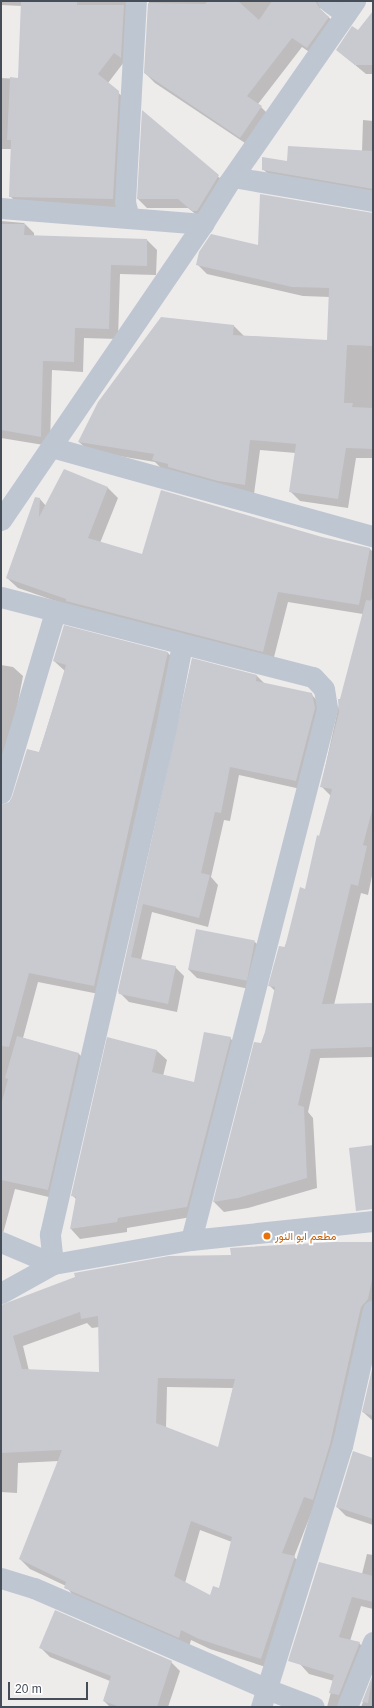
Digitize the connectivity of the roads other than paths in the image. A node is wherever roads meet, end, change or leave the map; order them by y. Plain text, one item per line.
1 (136, 1) edge
2 (328, 1) edge
3 (351, 8) edge
4 (233, 177) junction
5 (373, 201) edge
6 (1, 208) edge
7 (129, 218) junction
8 (203, 224) junction
9 (51, 447) junction
10 (1, 520) edge
11 (373, 536) edge
12 (1, 597) edge
13 (55, 612) junction
14 (182, 645) junction
15 (1, 793) edge
16 (373, 1221) edge
17 (191, 1240) junction
18 (1, 1242) edge
19 (53, 1264) junction
20 (1, 1293) edge
21 (373, 1310) edge
22 (1, 1578) edge
23 (373, 1642) edge
24 (264, 1698) edge
25 (314, 1707) edge
26 (347, 1707) edge

1 - 7 street
2 - 3 street
3 - 4 street
4 - 5 street
4 - 8 street
6 - 7 street
7 - 8 street
8 - 9 street
9 - 10 street
9 - 11 street
12 - 13 street
13 - 14 street
13 - 15 street
14 - 17 street
14 - 19 street
16 - 17 street
17 - 19 street
18 - 19 street
19 - 20 street
21 - 24 street
22 - 24 street
23 - 26 street
24 - 25 street

